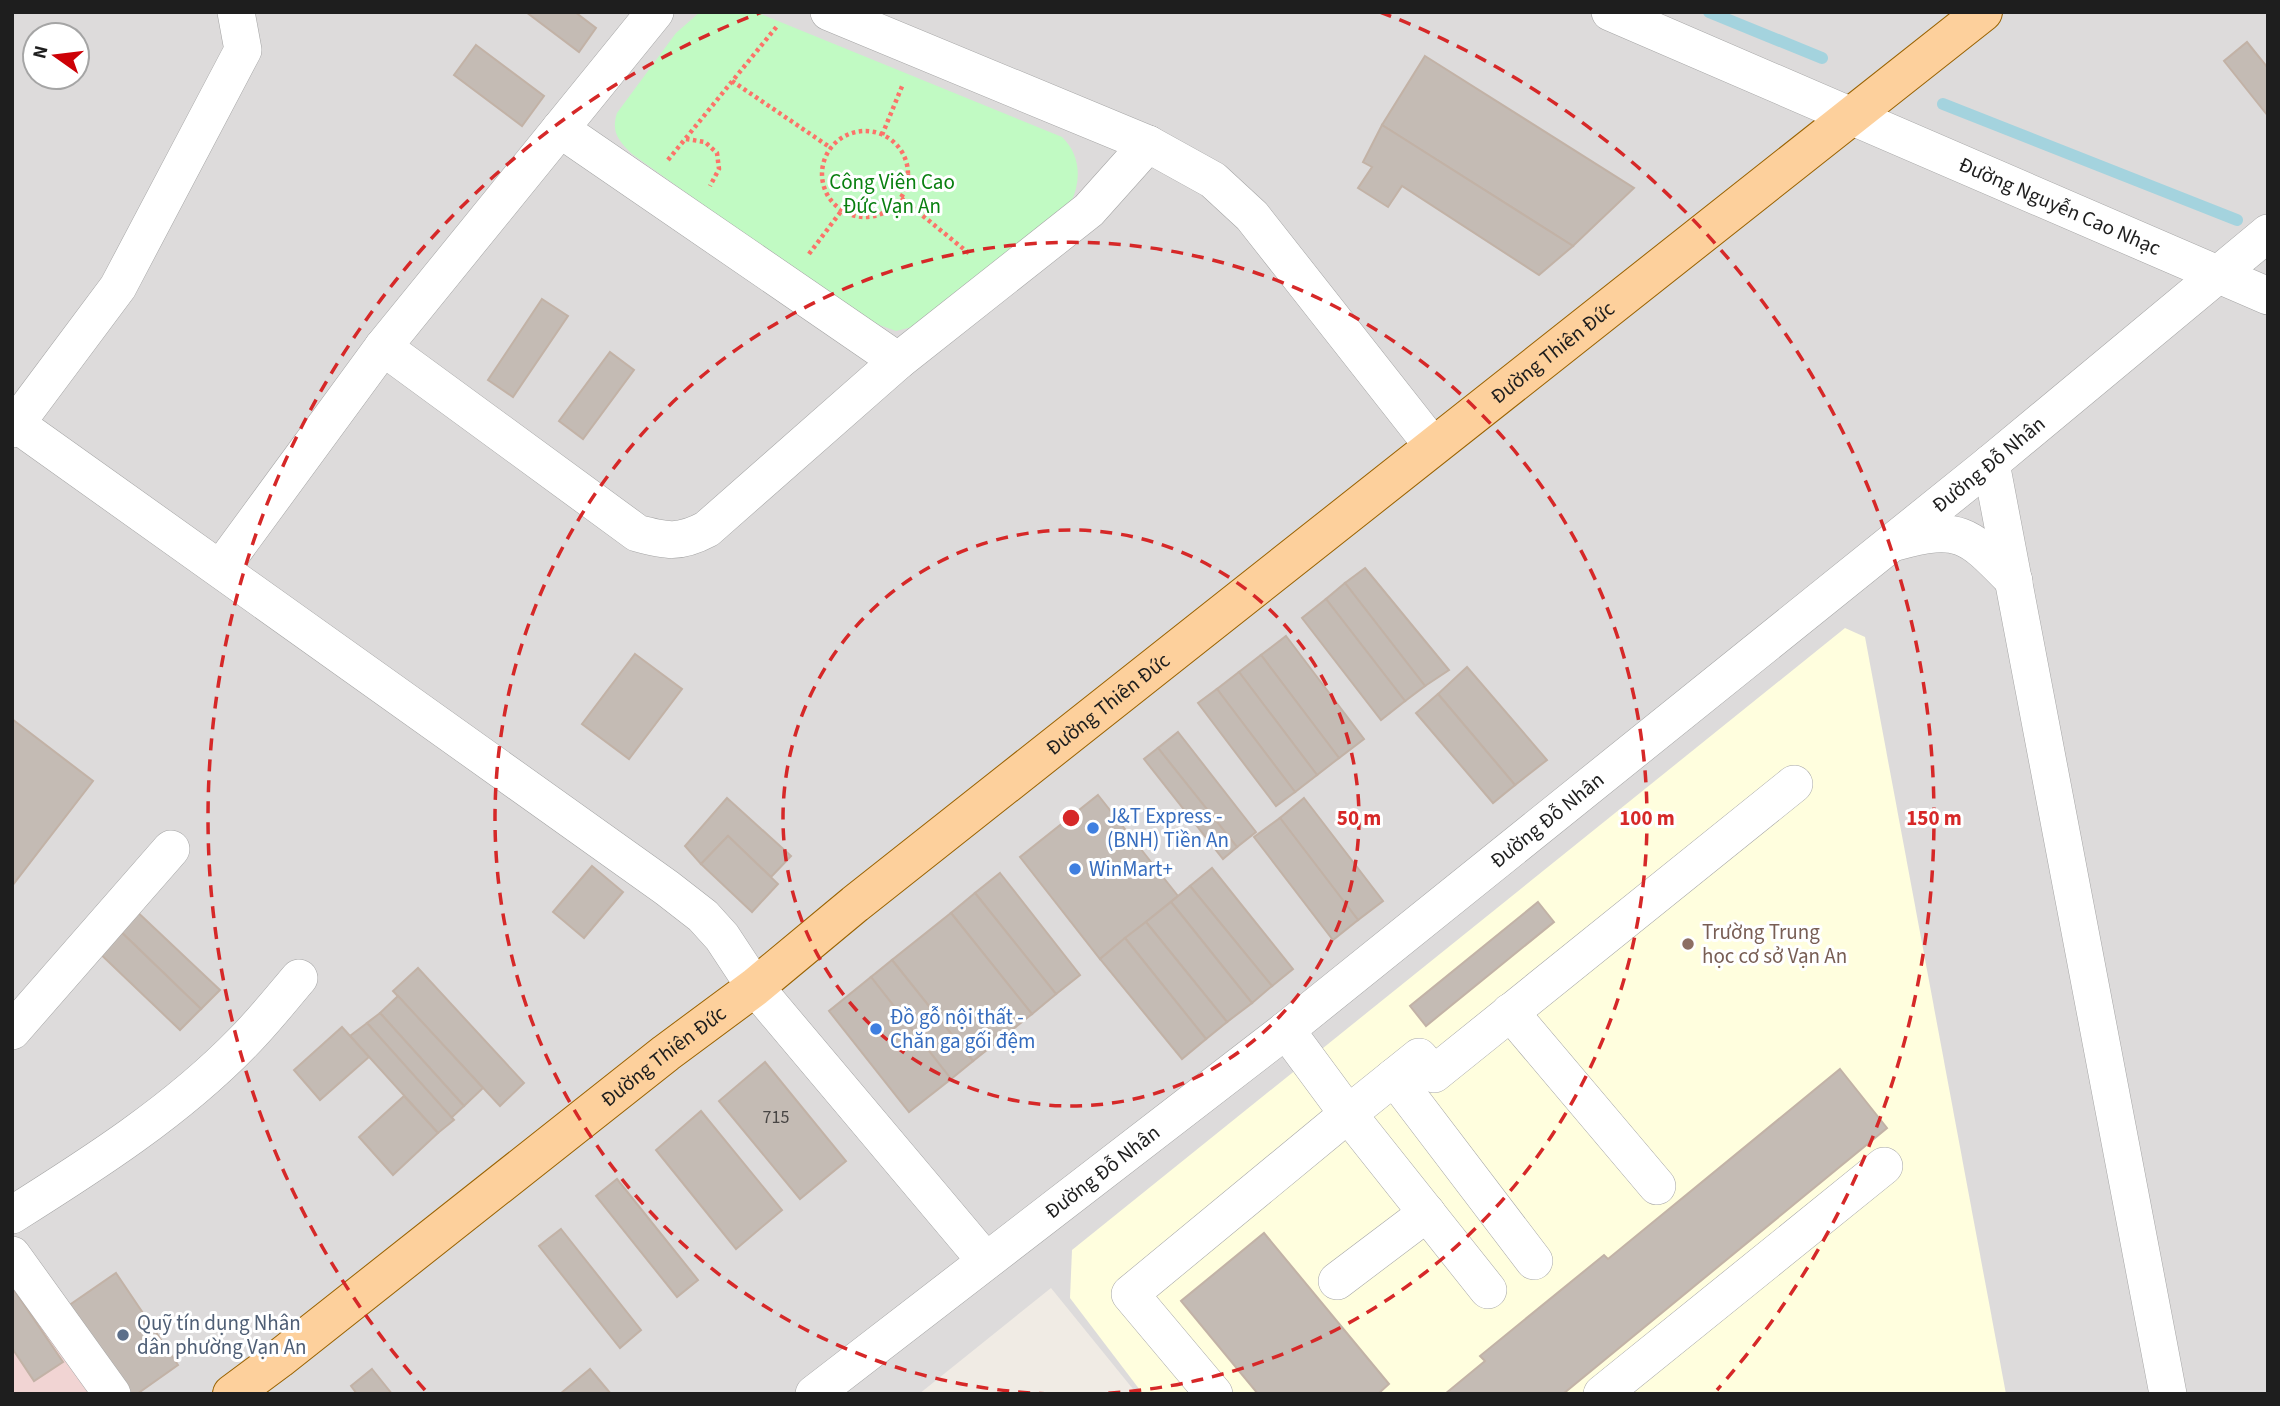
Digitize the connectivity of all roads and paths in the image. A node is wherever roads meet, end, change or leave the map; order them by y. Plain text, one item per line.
1 (236, 12) edge
2 (655, 12) edge
3 (829, 12) edge
4 (1610, 12) edge
5 (1983, 12) edge
6 (778, 25) dead end
7 (906, 77) dead end
8 (732, 81) junction
9 (1852, 115) junction
10 (560, 129) junction
11 (882, 135) junction
12 (685, 139) junction
13 (1148, 144) junction
14 (831, 148) junction
15 (660, 168) dead end
16 (704, 188) dead end
17 (901, 198) junction
18 (842, 210) junction
19 (2268, 233) edge
20 (806, 257) dead end
21 (974, 257) dead end
22 (2216, 275) junction
23 (2268, 296) edge
24 (383, 347) junction
25 (898, 360) junction
26 (14, 425) edge
27 (1433, 446) junction
28 (1991, 463) junction
29 (1891, 544) junction
30 (220, 568) junction
31 (2014, 581) junction
32 (1794, 783) dead end
33 (171, 849) dead end
34 (299, 978) dead end
35 (755, 987) junction
36 (1510, 1012) junction
37 (1286, 1030) junction
38 (12, 1031) edge
39 (1394, 1077) junction
40 (1348, 1114) junction
41 (1884, 1166) dead end
42 (1657, 1186) dead end
43 (1427, 1213) junction
44 (12, 1215) edge
45 (12, 1255) edge
46 (985, 1260) junction
47 (1534, 1262) dead end
48 (1337, 1281) dead end
49 (1488, 1290) dead end
50 (112, 1394) edge
51 (232, 1394) edge
52 (814, 1394) edge
53 (1214, 1394) edge
54 (1602, 1394) edge
55 (2168, 1394) edge

1 - 26 street
2 - 10 street
3 - 13 street
4 - 9 street, Đường Nguyễn Cao Nhạc
5 - 9 main road, Đường Thiên Đức
6 - 8 path
7 - 11 path
8 - 12 path
8 - 14 path
9 - 22 street, Đường Nguyễn Cao Nhạc
9 - 27 main road, Đường Thiên Đức
10 - 24 street
10 - 25 street
11 - 14 path
11 - 17 path
12 - 15 path
12 - 16 path
13 - 25 street
13 - 27 street
14 - 18 path
17 - 18 path
17 - 21 path
18 - 20 path
19 - 22 street, Đường Đỗ Nhân
22 - 23 street, Đường Nguyễn Cao Nhạc
22 - 28 street, Đường Đỗ Nhân
24 - 25 street
24 - 30 street
26 - 30 street
27 - 35 main road, Đường Thiên Đức
28 - 29 street, Đường Đỗ Nhân
28 - 31 street
29 - 31 street
29 - 37 street, Đường Đỗ Nhân
30 - 35 street
31 - 55 street
32 - 36 street
33 - 38 street
34 - 44 street
35 - 46 street
35 - 51 main road, Đường Thiên Đức
36 - 39 street
36 - 42 street
37 - 40 street
37 - 46 street, Đường Đỗ Nhân
39 - 40 street
39 - 47 street
40 - 43 street
40 - 53 street
41 - 54 street
43 - 48 street
43 - 49 street
45 - 50 street
46 - 52 street, Đường Đỗ Nhân

